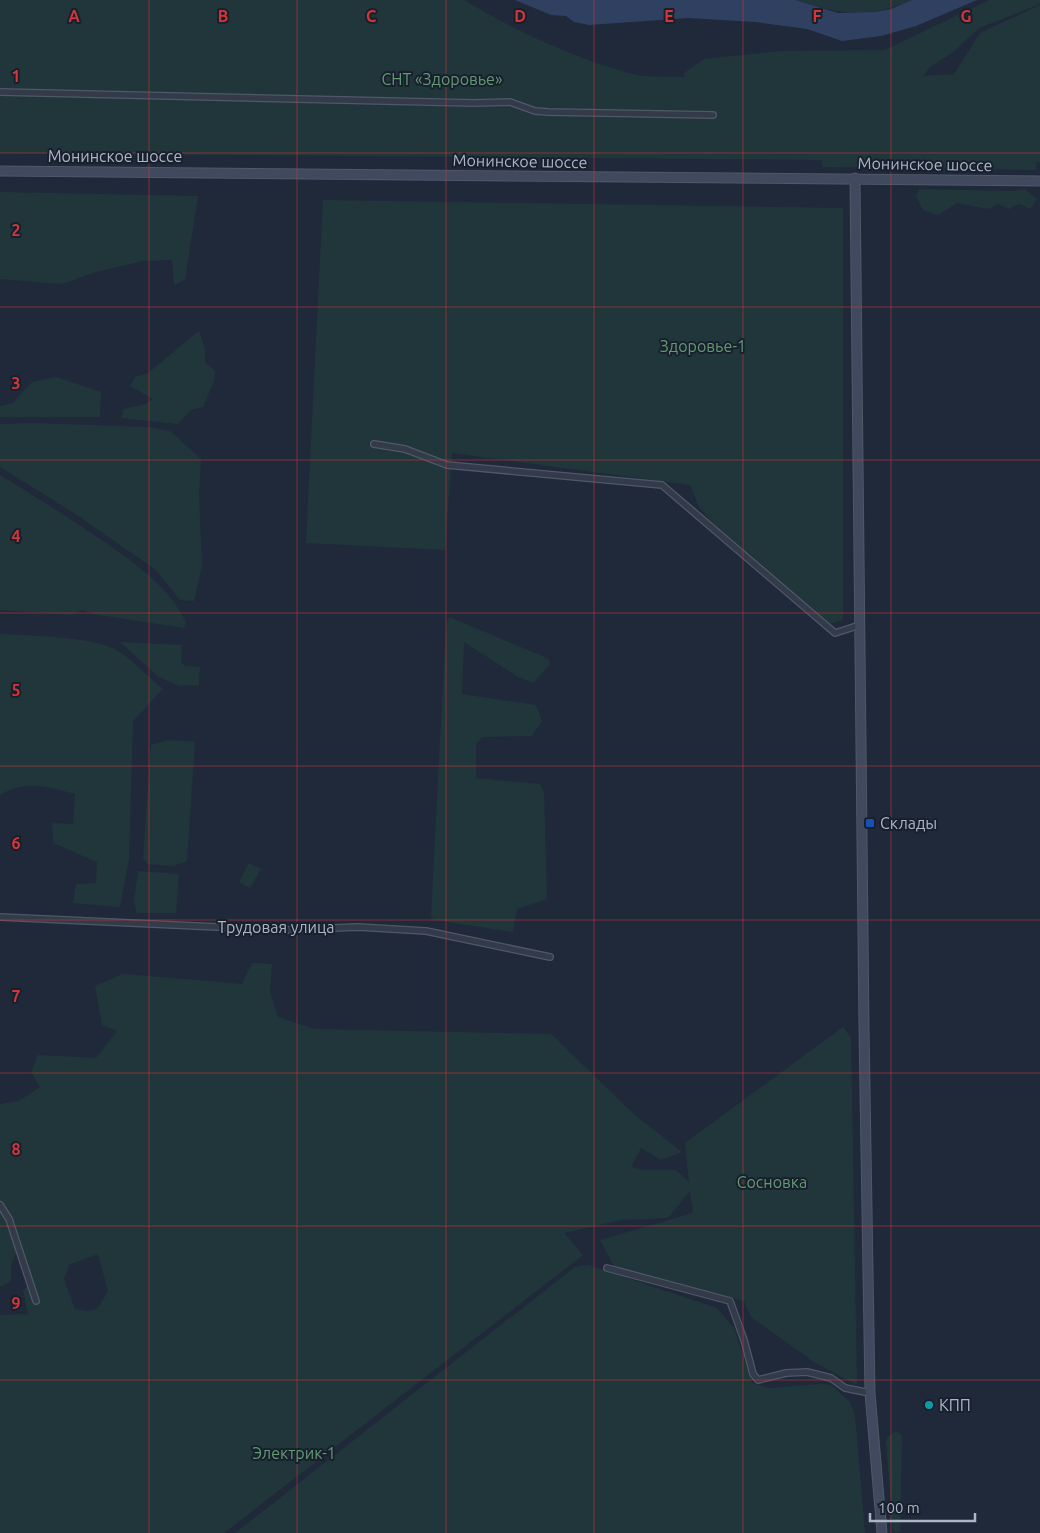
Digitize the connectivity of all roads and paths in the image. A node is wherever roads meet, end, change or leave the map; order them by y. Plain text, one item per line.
1 (0, 92) edge
2 (713, 115) dead end
3 (0, 171) edge
4 (854, 178) junction
5 (1040, 181) edge
6 (374, 444) dead end
7 (860, 625) junction
8 (0, 917) edge
9 (550, 957) dead end
10 (0, 1204) edge
11 (608, 1268) dead end
12 (36, 1301) dead end
13 (870, 1393) junction
14 (882, 1533) edge

1 - 2 street
3 - 4 main road, Монинское шоссе
4 - 5 main road, Монинское шоссе
4 - 7 main road
6 - 7 street
7 - 13 main road
8 - 9 street, Трудовая улица
10 - 12 street
11 - 13 street
13 - 14 main road

